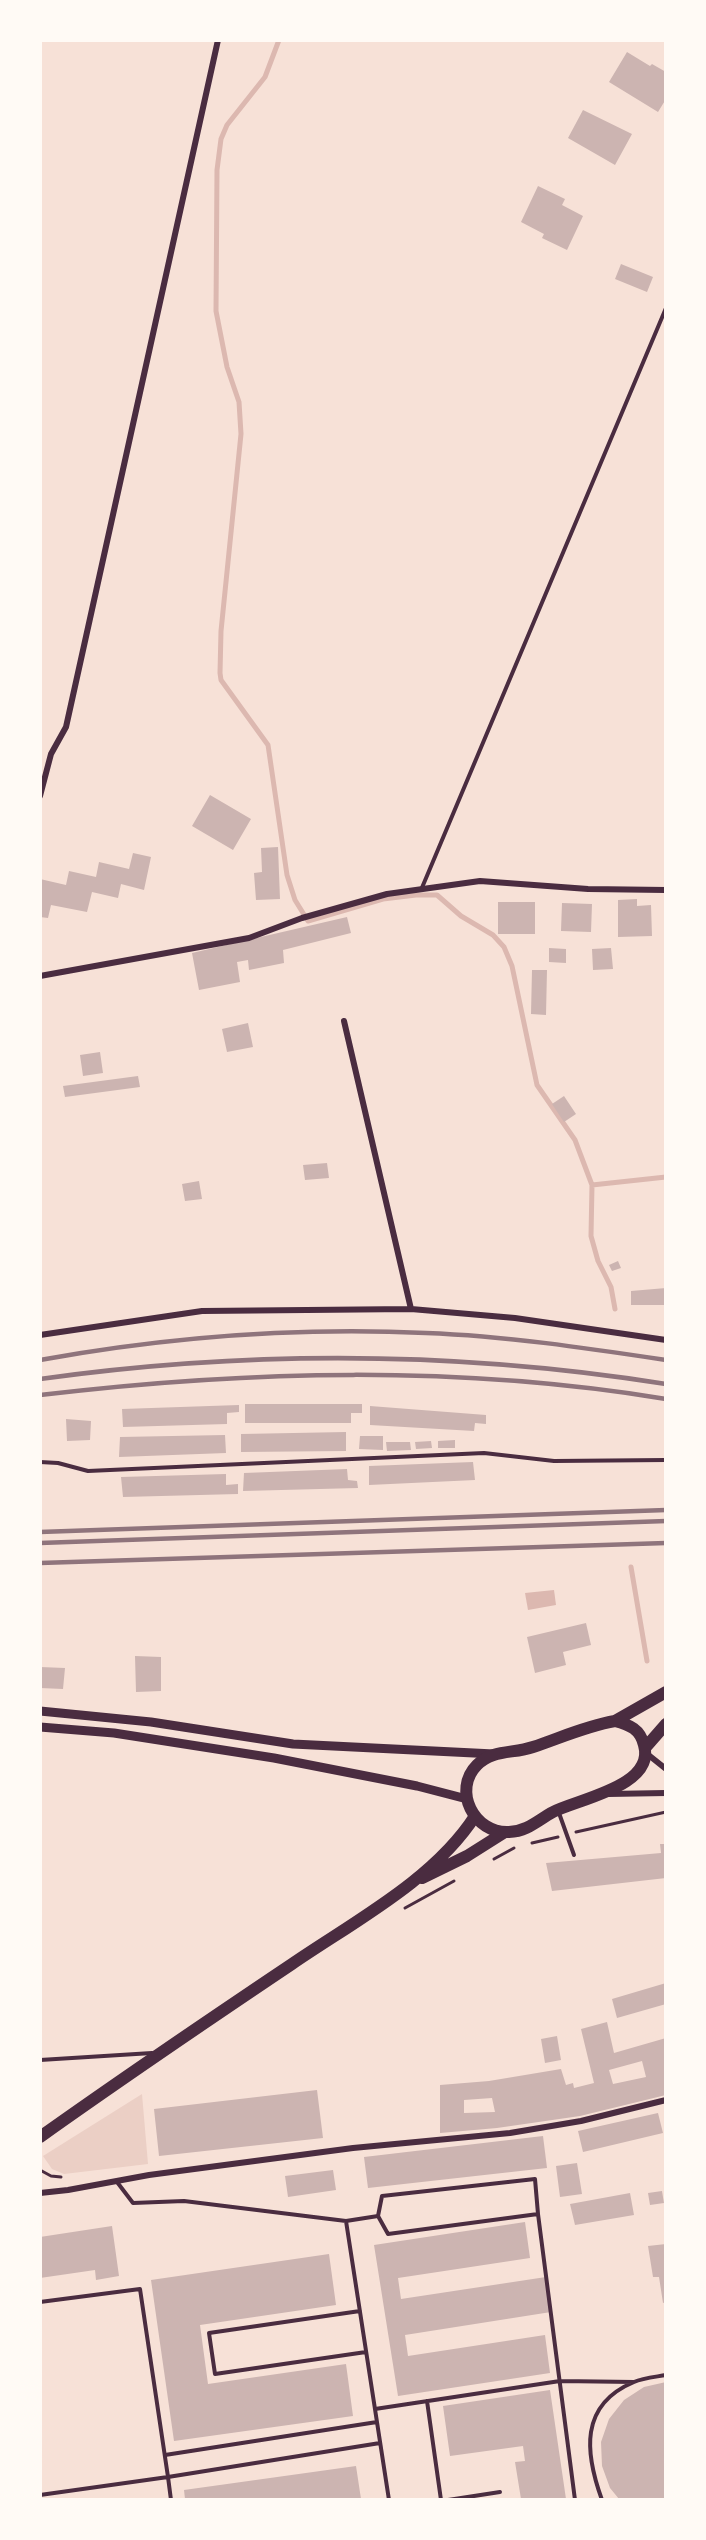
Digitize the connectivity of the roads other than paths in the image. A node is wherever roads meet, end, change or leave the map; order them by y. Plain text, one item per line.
1 (218, 40) edge
2 (666, 308) edge
3 (40, 796) edge
4 (421, 890) junction
5 (666, 891) edge
6 (40, 976) edge
7 (344, 1021) dead end
8 (411, 1309) junction
9 (40, 1335) edge
10 (666, 1340) edge
11 (666, 1460) edge
12 (40, 1462) edge
13 (666, 1692) edge
14 (40, 1710) edge
15 (615, 1722) junction
16 (666, 1724) edge
17 (40, 1727) edge
18 (646, 1750) junction
19 (494, 1754) junction
20 (666, 1769) edge
21 (666, 1793) edge
22 (605, 1794) junction
23 (467, 1799) junction
24 (557, 1810) junction
25 (475, 1816) junction
26 (506, 1832) junction
27 (574, 1855) dead end
28 (412, 1882) junction
29 (159, 2053) junction
30 (40, 2060) edge
31 (666, 2100) edge
32 (40, 2137) edge
33 (117, 2182) junction
34 (40, 2193) edge
35 (538, 2214) junction
36 (378, 2216) junction
37 (346, 2221) junction
38 (40, 2302) edge
39 (360, 2311) junction
40 (366, 2352) junction
41 (666, 2375) edge
42 (560, 2381) junction
43 (634, 2382) junction
44 (427, 2401) junction
45 (375, 2409) junction
46 (377, 2422) junction
47 (380, 2444) junction
48 (165, 2455) junction
49 (168, 2477) junction
50 (500, 2492) dead end
51 (40, 2495) edge
52 (171, 2499) edge
53 (389, 2499) edge
54 (441, 2499) edge
55 (448, 2499) edge
56 (575, 2499) edge
57 (602, 2499) edge

1 - 3 street
2 - 4 lane
4 - 5 street
4 - 6 street
7 - 8 street
8 - 9 street
8 - 10 street
11 - 12 lane
13 - 15 main road
14 - 19 street
15 - 18 main road
15 - 19 main road
16 - 18 main road
17 - 23 street
18 - 20 street
18 - 22 main road
19 - 23 main road
21 - 22 street
22 - 24 main road
23 - 25 main road
24 - 26 main road
24 - 27 lane
25 - 26 main road
25 - 28 main road
26 - 28 main road
28 - 29 main road
29 - 30 lane
29 - 32 main road
31 - 33 street
33 - 34 street
33 - 37 lane
35 - 36 lane
35 - 36 lane
35 - 42 lane
36 - 37 lane
37 - 39 lane
38 - 48 lane
39 - 40 lane
39 - 40 lane
40 - 45 lane
41 - 43 lane
42 - 43 lane
42 - 44 lane
42 - 56 lane
43 - 57 lane
44 - 45 lane
44 - 54 lane
45 - 46 lane
46 - 47 lane
46 - 48 lane
47 - 49 lane
47 - 53 lane
48 - 49 lane
49 - 51 lane
49 - 52 lane
50 - 55 lane

